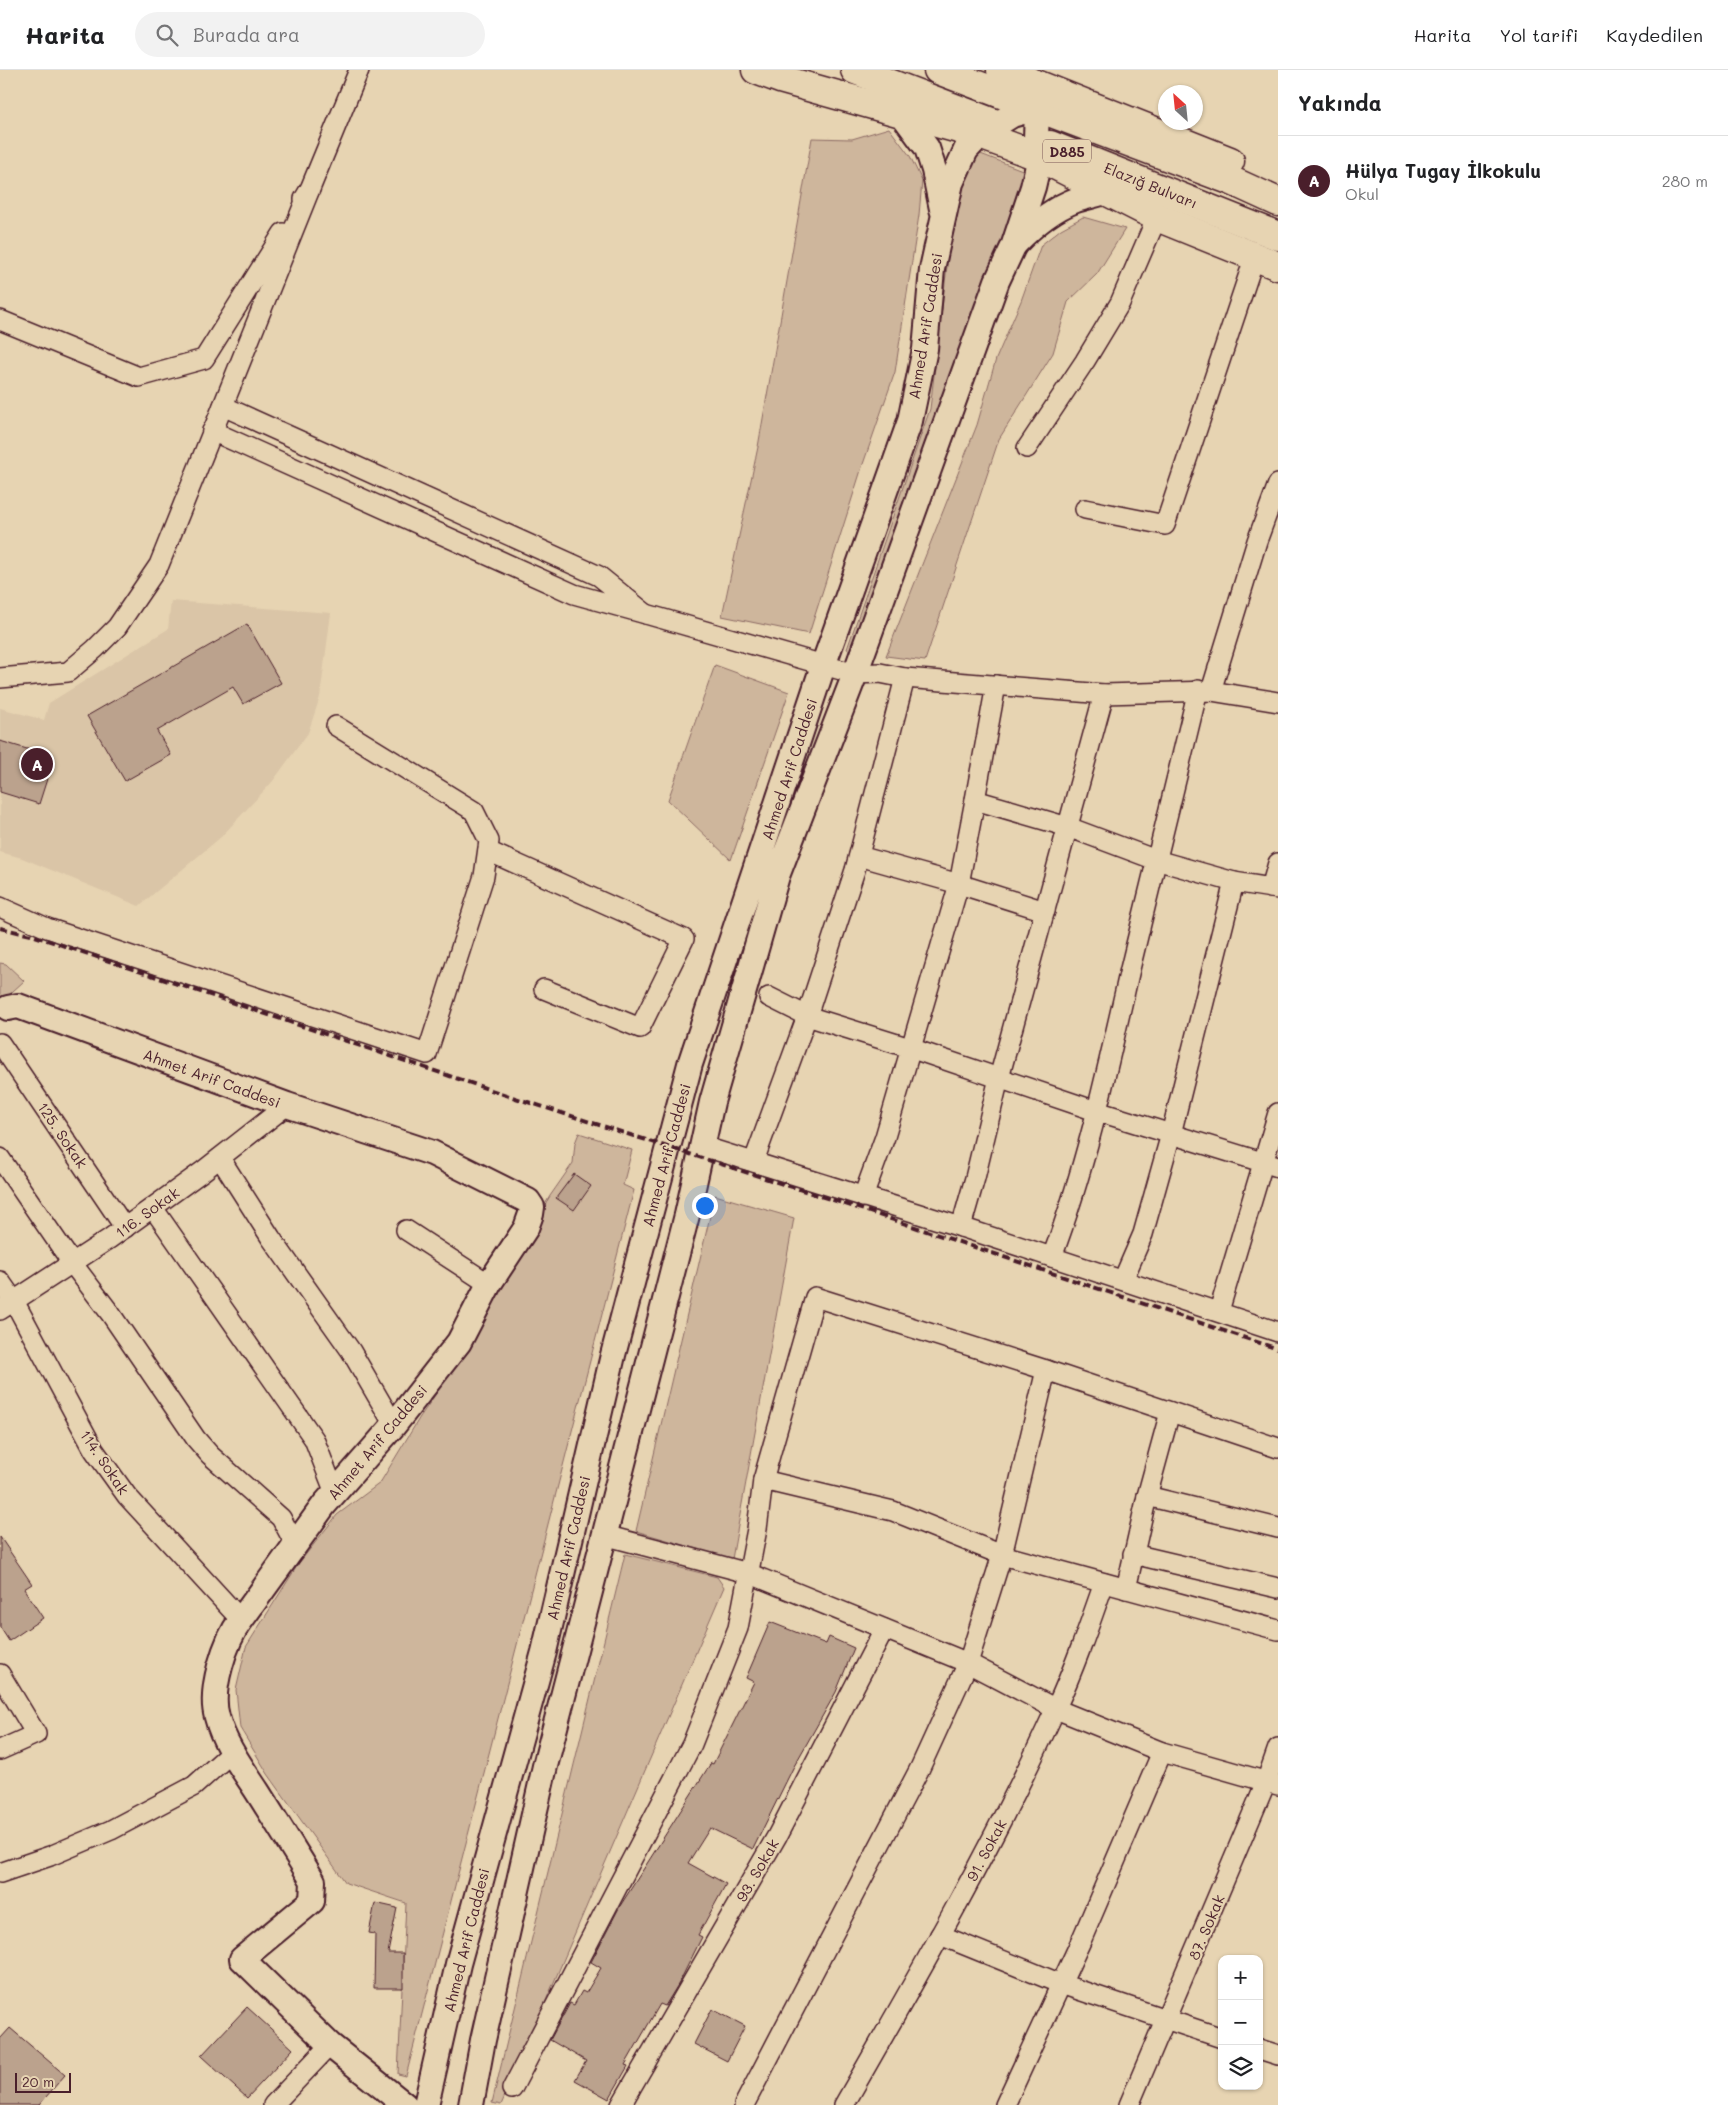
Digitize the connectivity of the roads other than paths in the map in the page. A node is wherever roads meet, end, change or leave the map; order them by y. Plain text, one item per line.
1 (358, 70) edge
2 (756, 70) edge
3 (855, 70) edge
4 (938, 70) edge
5 (1001, 70) edge
6 (1037, 108) junction
7 (902, 114) junction
8 (988, 130) junction
9 (1038, 148) junction
10 (1137, 179) junction
11 (1278, 181) edge
12 (310, 189) junction
13 (1108, 192) junction
14 (1278, 202) edge
15 (1157, 217) junction
16 (943, 218) junction
17 (1278, 236) edge
18 (1012, 248) junction
19 (1266, 261) edge
20 (0, 320) edge
21 (222, 406) junction
22 (212, 431) junction
23 (1027, 448) dead end
24 (1278, 484) edge
25 (1085, 509) dead end
26 (646, 614) junction
27 (823, 666) junction
28 (855, 674) junction
29 (0, 678) edge
30 (905, 678) junction
31 (996, 685) junction
32 (1204, 690) junction
33 (1104, 694) junction
34 (1278, 702) edge
35 (336, 726) dead end
36 (975, 800) junction
37 (1068, 827) junction
38 (488, 851) junction
39 (859, 856) junction
40 (1156, 860) junction
41 (1278, 864) edge
42 (1234, 882) junction
43 (959, 884) junction
44 (1275, 888) edge
45 (0, 907) edge
46 (1045, 911) junction
47 (544, 989) dead end
48 (769, 997) dead end
49 (4, 1013) edge
50 (807, 1016) junction
51 (0, 1043) edge
52 (910, 1048) junction
53 (999, 1078) junction
54 (287, 1105) junction
55 (1098, 1111) junction
56 (1278, 1113) edge
57 (1171, 1134) junction
58 (702, 1146) junction
59 (0, 1158) edge
60 (220, 1158) junction
61 (754, 1161) junction
62 (1271, 1165) edge
63 (864, 1196) junction
64 (153, 1208) junction
65 (961, 1227) junction
66 (125, 1228) junction
67 (406, 1230) dead end
68 (1052, 1257) junction
69 (72, 1263) junction
70 (1123, 1280) junction
71 (0, 1281) edge
72 (489, 1284) junction
73 (7, 1306) edge
74 (1219, 1311) junction
75 (1278, 1332) edge
76 (1046, 1370) junction
77 (1170, 1412) junction
78 (394, 1425) junction
79 (1278, 1448) edge
80 (763, 1480) junction
81 (335, 1493) junction
82 (1147, 1496) junction
83 (1278, 1528) edge
84 (604, 1535) junction
85 (295, 1544) junction
86 (1002, 1554) junction
87 (1133, 1554) junction
88 (748, 1573) junction
89 (1104, 1583) junction
90 (1278, 1588) edge
91 (1126, 1589) junction
92 (241, 1620) junction
93 (884, 1629) junction
94 (1278, 1630) edge
95 (968, 1663) junction
96 (0, 1674) edge
97 (1056, 1709) junction
98 (1278, 1748) edge
99 (0, 1750) edge
100 (232, 1752) junction
101 (1162, 1752) junction
102 (1272, 1784) edge
103 (0, 1873) edge
104 (940, 1935) junction
105 (1061, 1984) junction
106 (1167, 2020) junction
107 (1218, 2037) edge
108 (330, 2045) junction
109 (1263, 2051) edge
110 (1278, 2055) edge
111 (512, 2089) dead end
112 (273, 2105) edge
113 (405, 2105) edge
114 (426, 2105) edge
115 (471, 2105) edge
116 (621, 2105) edge
117 (744, 2105) edge
118 (844, 2105) edge
119 (1005, 2105) edge
120 (1129, 2105) edge

1 - 12 street
2 - 7 highway
3 - 8 highway, Elazığ Bulvarı / D885
4 - 6 highway, Elazığ Bulvarı / D885
5 - 11 highway
6 - 8 street, Ahmed Arif Caddesi
6 - 9 street, Ahmed Arif Caddesi
6 - 14 highway, Elazığ Bulvarı / D885
7 - 8 highway
7 - 16 street, Ahmed Arif Caddesi
8 - 9 highway, Elazığ Bulvarı / D885
8 - 16 street, Ahmed Arif Caddesi
9 - 10 highway, Elazığ Bulvarı / D885
9 - 13 highway
9 - 18 street, Ahmed Arif Caddesi
10 - 13 street, Ahmed Arif Caddesi
10 - 17 highway, Elazığ Bulvarı / D885
12 - 20 street
12 - 21 street
13 - 15 highway
13 - 18 street, Ahmed Arif Caddesi
15 - 19 highway
15 - 23 street
16 - 27 street, Ahmed Arif Caddesi
18 - 28 street, Ahmed Arif Caddesi
19 - 25 street
21 - 22 street
21 - 26 street
22 - 26 street
22 - 29 street
24 - 32 street
26 - 27 street
27 - 28 street
27 - 114 street, Ahmed Arif Caddesi
28 - 30 street
28 - 58 street, Ahmed Arif Caddesi
30 - 31 street
30 - 39 street
31 - 33 street
31 - 36 street
32 - 33 street
32 - 34 street
32 - 40 street
33 - 37 street
35 - 38 street
36 - 37 street
36 - 43 street
37 - 40 street
37 - 46 street
38 - 45 street
38 - 47 street
39 - 43 street
39 - 50 street
40 - 42 street
40 - 55 street
41 - 44 street
42 - 44 street
42 - 57 street
43 - 46 street
43 - 52 street
46 - 53 street
48 - 50 street
49 - 54 street, Ahmet Arif Caddesi
50 - 52 street
50 - 61 street
51 - 66 street, 125. Sokak
52 - 53 street
52 - 63 street
53 - 55 street
53 - 65 street
54 - 60 street, 116. Sokak
54 - 72 street, Ahmet Arif Caddesi
55 - 57 street
55 - 68 street
56 - 62 street
57 - 62 street
57 - 70 street
58 - 61 street
58 - 84 street, Ahmed Arif Caddesi
59 - 69 street
60 - 64 street, 116. Sokak
60 - 78 street
61 - 63 street
62 - 74 street
63 - 65 street
64 - 66 street, 116. Sokak
64 - 81 street
65 - 68 street
66 - 69 street, 116. Sokak
67 - 72 street
68 - 70 street
69 - 73 street, 116. Sokak
69 - 85 street
70 - 74 street
71 - 73 street, 114. Sokak
72 - 78 street, Ahmet Arif Caddesi
73 - 92 street, 114. Sokak
74 - 75 street
76 - 77 street
76 - 80 street
76 - 86 street
77 - 79 street
77 - 82 street
78 - 81 street, Ahmet Arif Caddesi
80 - 86 street
80 - 88 street
81 - 85 street, Ahmet Arif Caddesi
82 - 83 street
82 - 87 street
84 - 88 street
84 - 115 street, Ahmed Arif Caddesi
85 - 92 street, Ahmet Arif Caddesi
86 - 89 street
86 - 95 street
87 - 90 street
87 - 91 street
88 - 93 street
88 - 111 street
89 - 91 street
89 - 97 street, 91. Sokak
91 - 94 street
92 - 100 street, Ahmet Arif Caddesi
93 - 95 street
93 - 116 street, 93. Sokak
95 - 97 street
95 - 117 street
96 - 99 street
97 - 101 street
97 - 104 street, 91. Sokak
98 - 102 street, 87. Sokak
100 - 103 street
100 - 108 street, Ahmet Arif Caddesi
101 - 102 street
101 - 105 street
102 - 106 street, 87. Sokak
104 - 105 street
104 - 118 street, 91. Sokak
105 - 106 street
105 - 119 street
106 - 107 street
106 - 120 street, 87. Sokak
108 - 112 street
108 - 113 street, Ahmet Arif Caddesi
109 - 110 street

